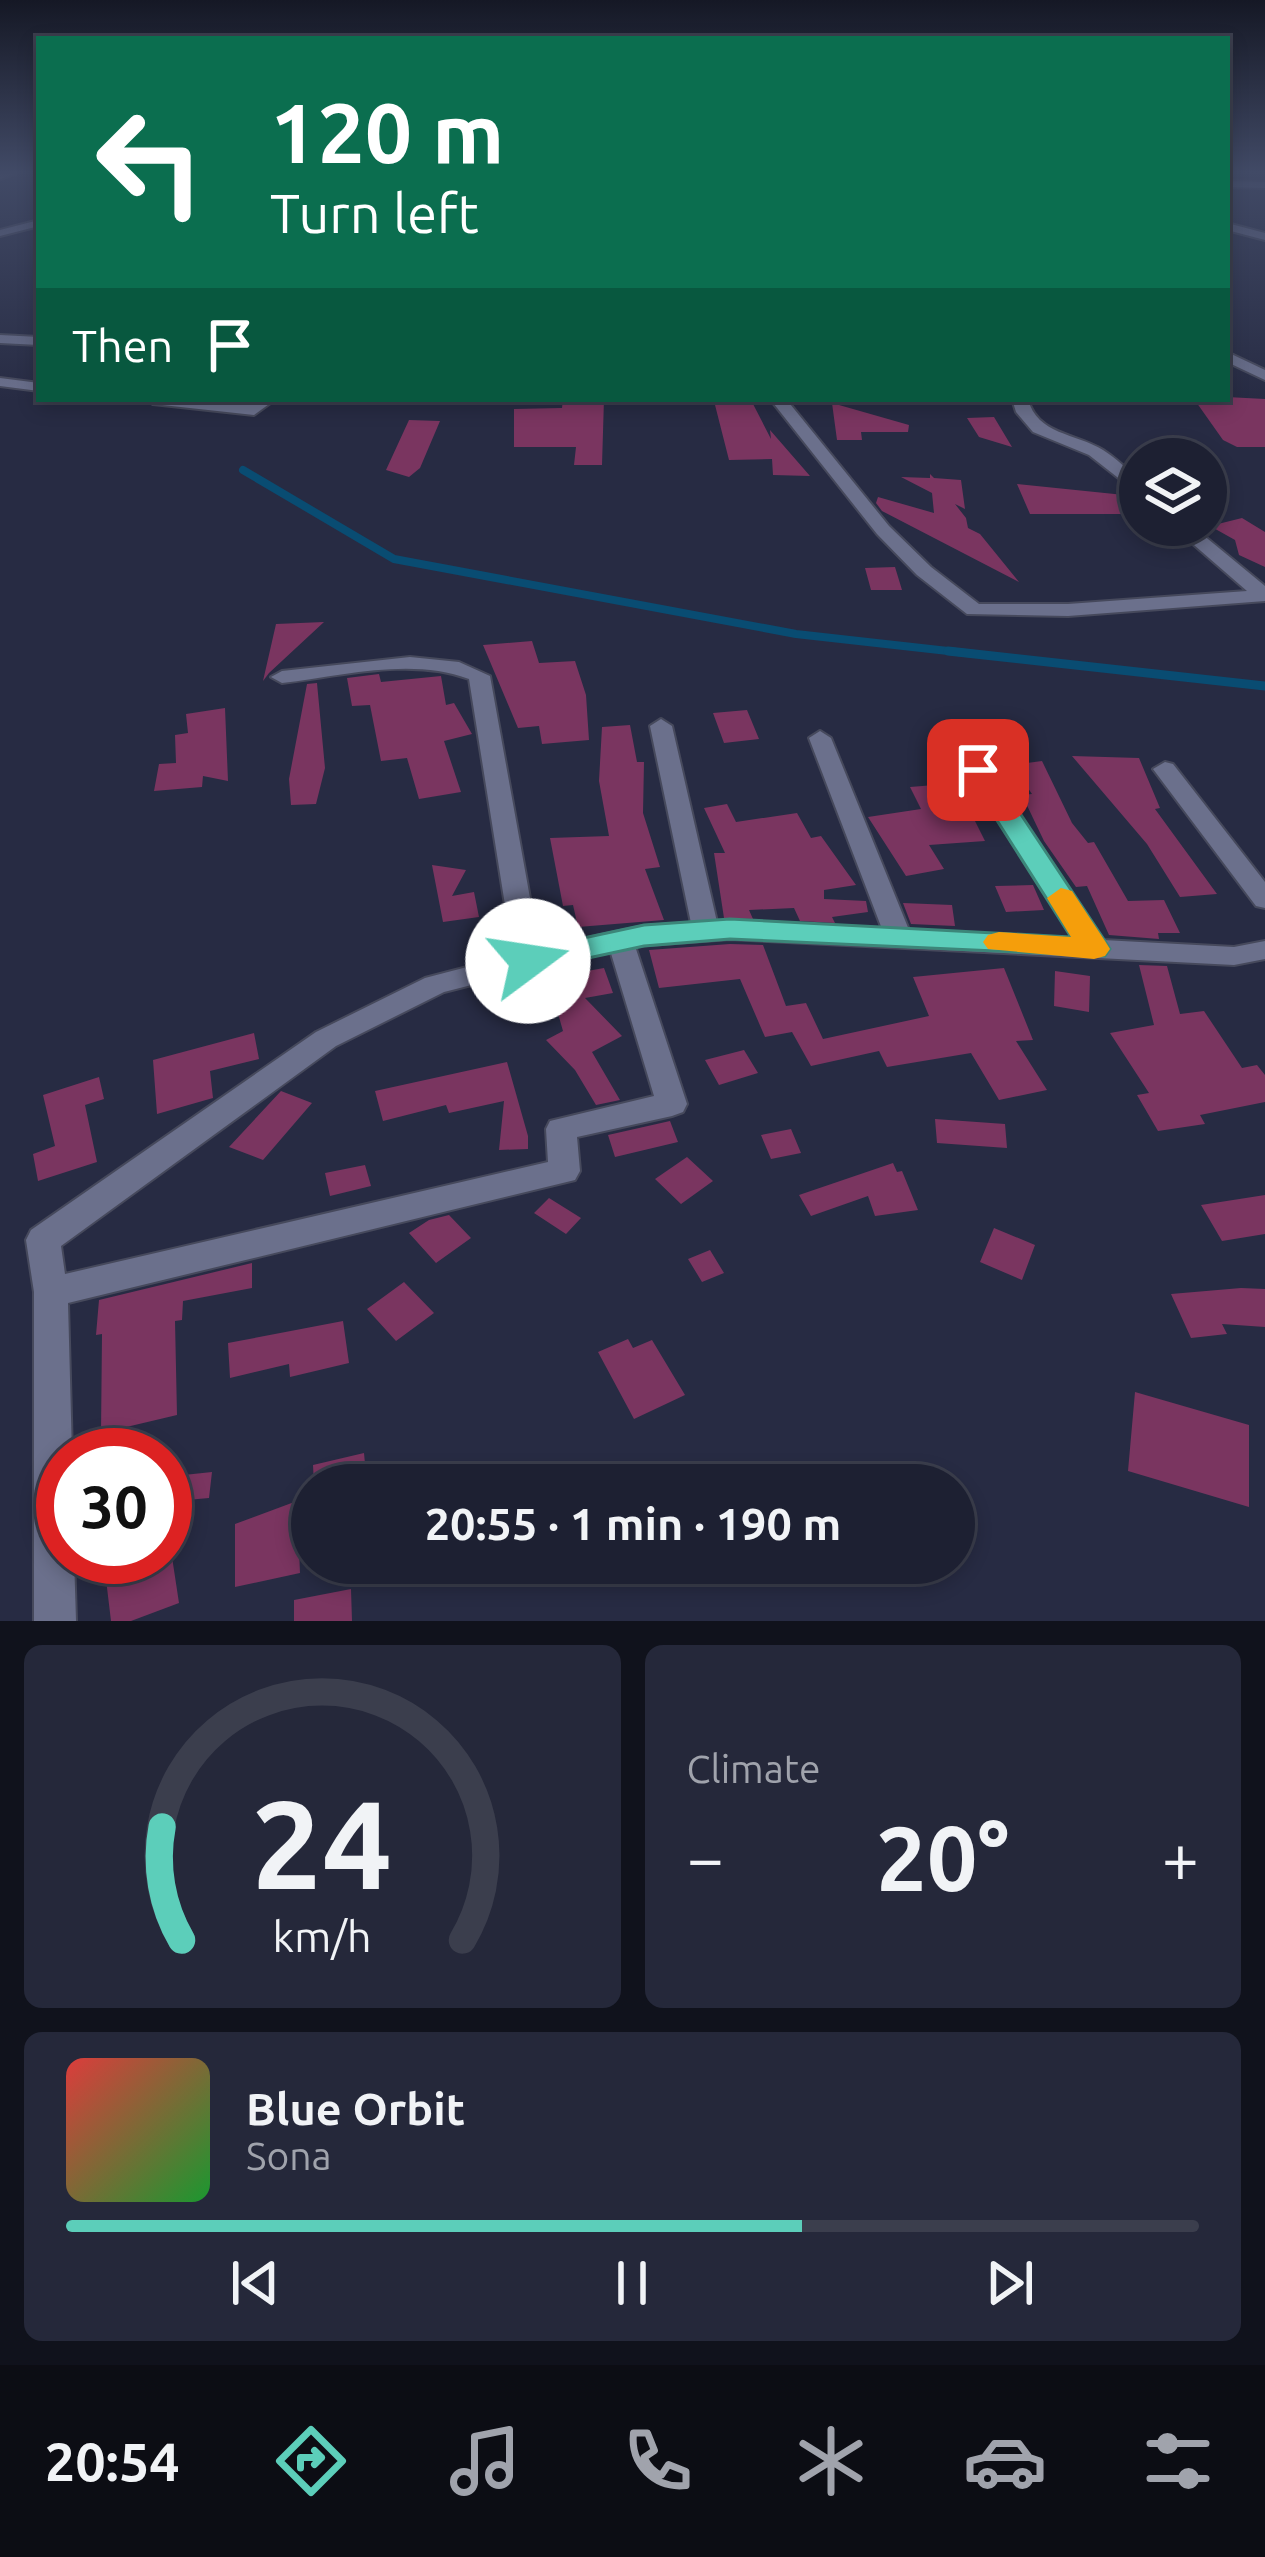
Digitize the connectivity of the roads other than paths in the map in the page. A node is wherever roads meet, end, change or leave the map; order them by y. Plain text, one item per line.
1 (0, 339) edge
2 (36, 340) edge
3 (1230, 358) edge
4 (1265, 376) edge
5 (0, 382) edge
6 (36, 387) edge
7 (181, 402) edge
8 (264, 402) edge
9 (780, 402) edge
10 (1020, 402) edge
11 (1119, 472) edge
12 (1206, 546) edge
13 (1265, 595) edge
14 (282, 677) dead end
15 (661, 726) dead end
16 (820, 739) dead end
17 (978, 770) dead end
18 (1165, 770) dead end
19 (1265, 899) edge
20 (706, 930) junction
21 (898, 936) junction
22 (620, 940) junction
23 (1094, 949) junction
24 (1265, 950) edge
25 (528, 961) junction
26 (51, 1292) junction
27 (55, 1621) edge

1 - 2 street
3 - 4 street
5 - 6 street
7 - 8 street
9 - 13 street
10 - 11 street
12 - 13 street
14 - 25 street
15 - 20 street
16 - 21 street
17 - 23 street
18 - 19 street
20 - 21 street
20 - 22 street
21 - 23 street
22 - 25 street
22 - 26 street
23 - 24 street
25 - 26 street
26 - 27 street

